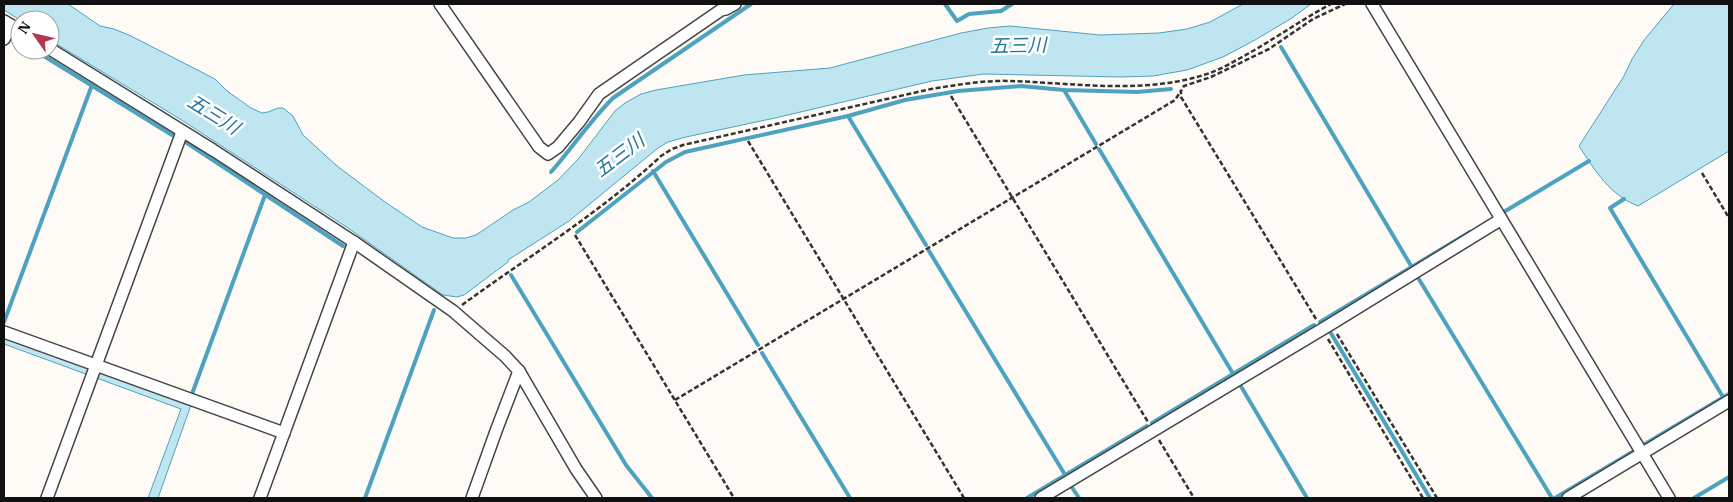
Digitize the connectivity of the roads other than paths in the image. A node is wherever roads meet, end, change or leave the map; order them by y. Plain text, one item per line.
1 (440, 4) edge
2 (734, 4) edge
3 (1372, 4) edge
4 (10, 27) edge
5 (4, 39) edge
6 (60, 56) edge
7 (182, 132) junction
8 (1500, 220) junction
9 (354, 242) junction
10 (4, 332) edge
11 (94, 370) junction
12 (519, 371) junction
13 (1729, 401) edge
14 (284, 433) junction
15 (1642, 454) junction
16 (47, 498) edge
17 (260, 498) edge
18 (472, 498) edge
19 (596, 498) edge
20 (1041, 498) edge
21 (1568, 498) edge
22 (1669, 498) edge

1 - 2 street
3 - 8 street
4 - 5 street
6 - 7 street
7 - 9 street
7 - 11 street
8 - 15 street
8 - 20 street
9 - 12 street
9 - 14 street
10 - 11 street
11 - 14 street
11 - 16 street
12 - 18 street
12 - 19 street
13 - 15 street
14 - 17 street
15 - 21 street
15 - 22 street

